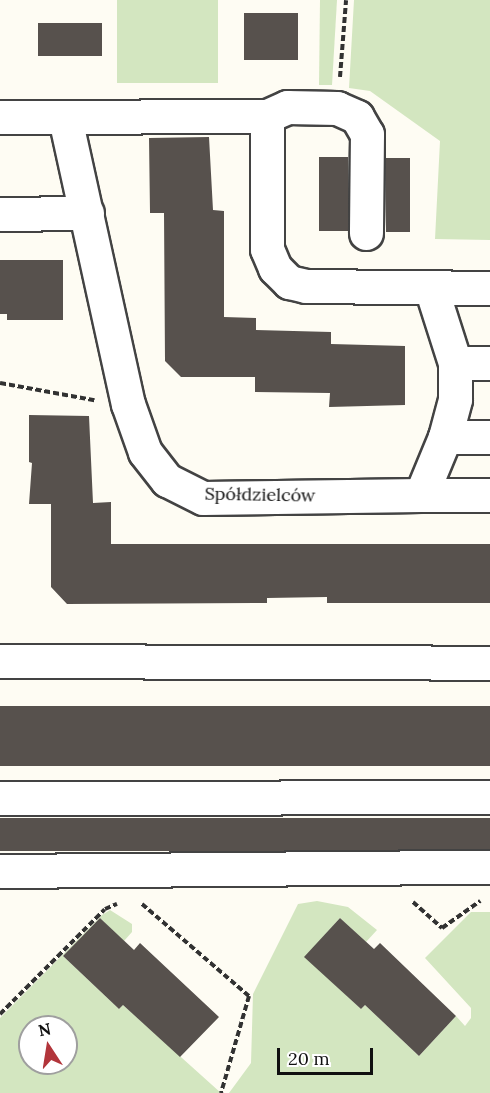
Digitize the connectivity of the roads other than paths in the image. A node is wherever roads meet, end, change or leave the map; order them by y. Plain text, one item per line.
1 (267, 116) junction
2 (0, 117) edge
3 (65, 118) junction
4 (87, 213) junction
5 (0, 214) edge
6 (366, 232) dead end
7 (431, 288) junction
8 (490, 288) edge
9 (455, 363) junction
10 (490, 363) edge
11 (445, 437) junction
12 (490, 437) edge
13 (421, 495) junction
14 (490, 495) edge
15 (0, 661) edge
16 (490, 663) edge
17 (490, 797) edge
18 (0, 798) edge
19 (490, 867) edge
20 (0, 871) edge

1 - 3 street
1 - 6 street
1 - 7 street
2 - 3 street
3 - 4 street, Spółdzielców
4 - 5 street
4 - 13 street, Spółdzielców
7 - 8 street
7 - 9 street
9 - 10 street
9 - 11 street
11 - 12 street
11 - 13 street
13 - 14 street, Spółdzielców
15 - 16 street
17 - 18 street
19 - 20 street

